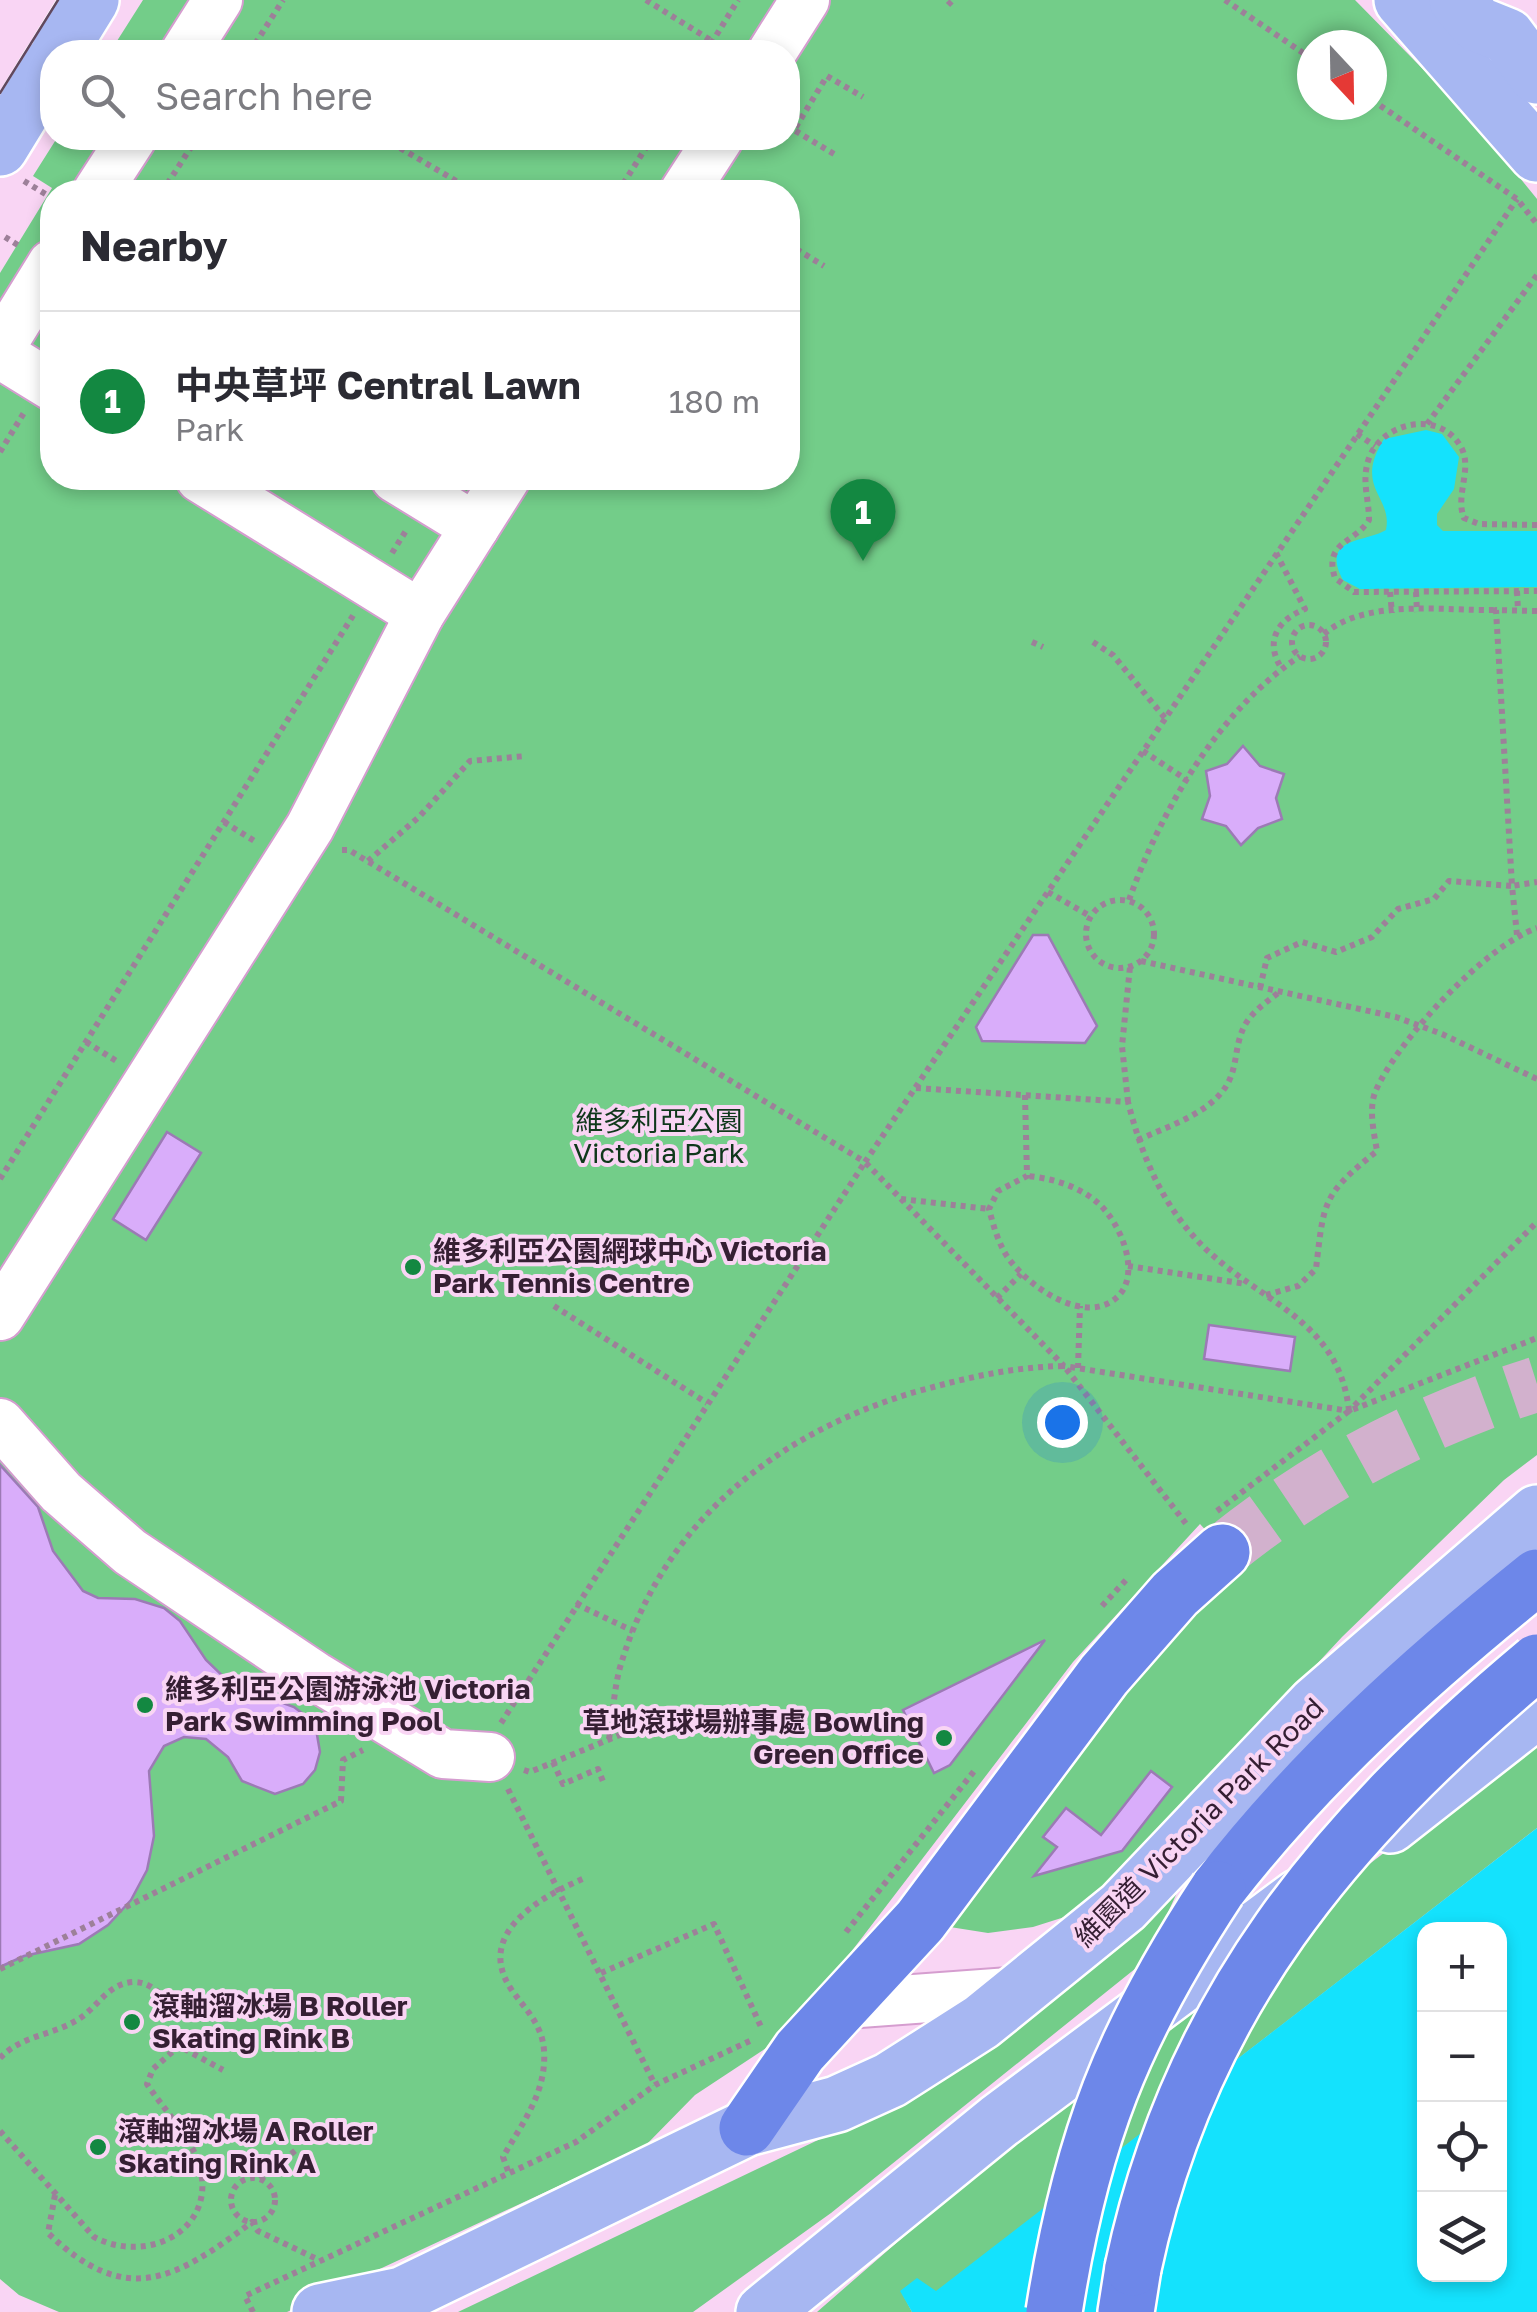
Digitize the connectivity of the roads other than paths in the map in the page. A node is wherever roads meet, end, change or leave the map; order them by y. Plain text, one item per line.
1 (91, 0) edge
2 (218, 0) edge
3 (805, 0) edge
4 (1402, 0) edge
5 (66, 40) edge
6 (193, 40) edge
7 (780, 40) edge
8 (40, 82) edge
9 (0, 148) edge
10 (124, 150) edge
11 (711, 150) edge
12 (1527, 176) edge
13 (105, 180) edge
14 (692, 180) edge
15 (40, 285) edge
16 (0, 351) edge
17 (40, 378) edge
18 (220, 490) edge
19 (414, 490) edge
20 (498, 490) edge
21 (475, 527) junction
22 (420, 614) junction
23 (0, 1316) edge
24 (0, 1423) edge
25 (1537, 1513) edge
26 (1206, 1541) tunnel mouth
27 (1537, 1577) edge
28 (1537, 1662) edge
29 (1537, 1710) edge
30 (490, 1756) road end
31 (1023, 1991) junction
32 (846, 2004) junction
33 (748, 2128) junction
34 (320, 2286) edge
35 (393, 2303) edge
36 (764, 2312) edge
37 (1054, 2312) edge
38 (1126, 2312) edge

1 - 5 main road
2 - 6 street
3 - 7 street
4 - 12 main road
8 - 9 main road
10 - 13 street
11 - 14 street
15 - 16 street
16 - 17 street
18 - 22 street
19 - 21 street
20 - 21 street
21 - 22 street
22 - 23 street
24 - 30 street
25 - 31 main road, 維園道 Victoria Park Road
26 - 32 highway
27 - 37 highway, bridge
28 - 38 highway, bridge
29 - 36 main road
31 - 32 street
31 - 33 main road, 維園道 Victoria Park Road
32 - 33 highway
33 - 35 main road, 維園道 Victoria Park Road
34 - 35 main road, 維園道 Victoria Park Road

